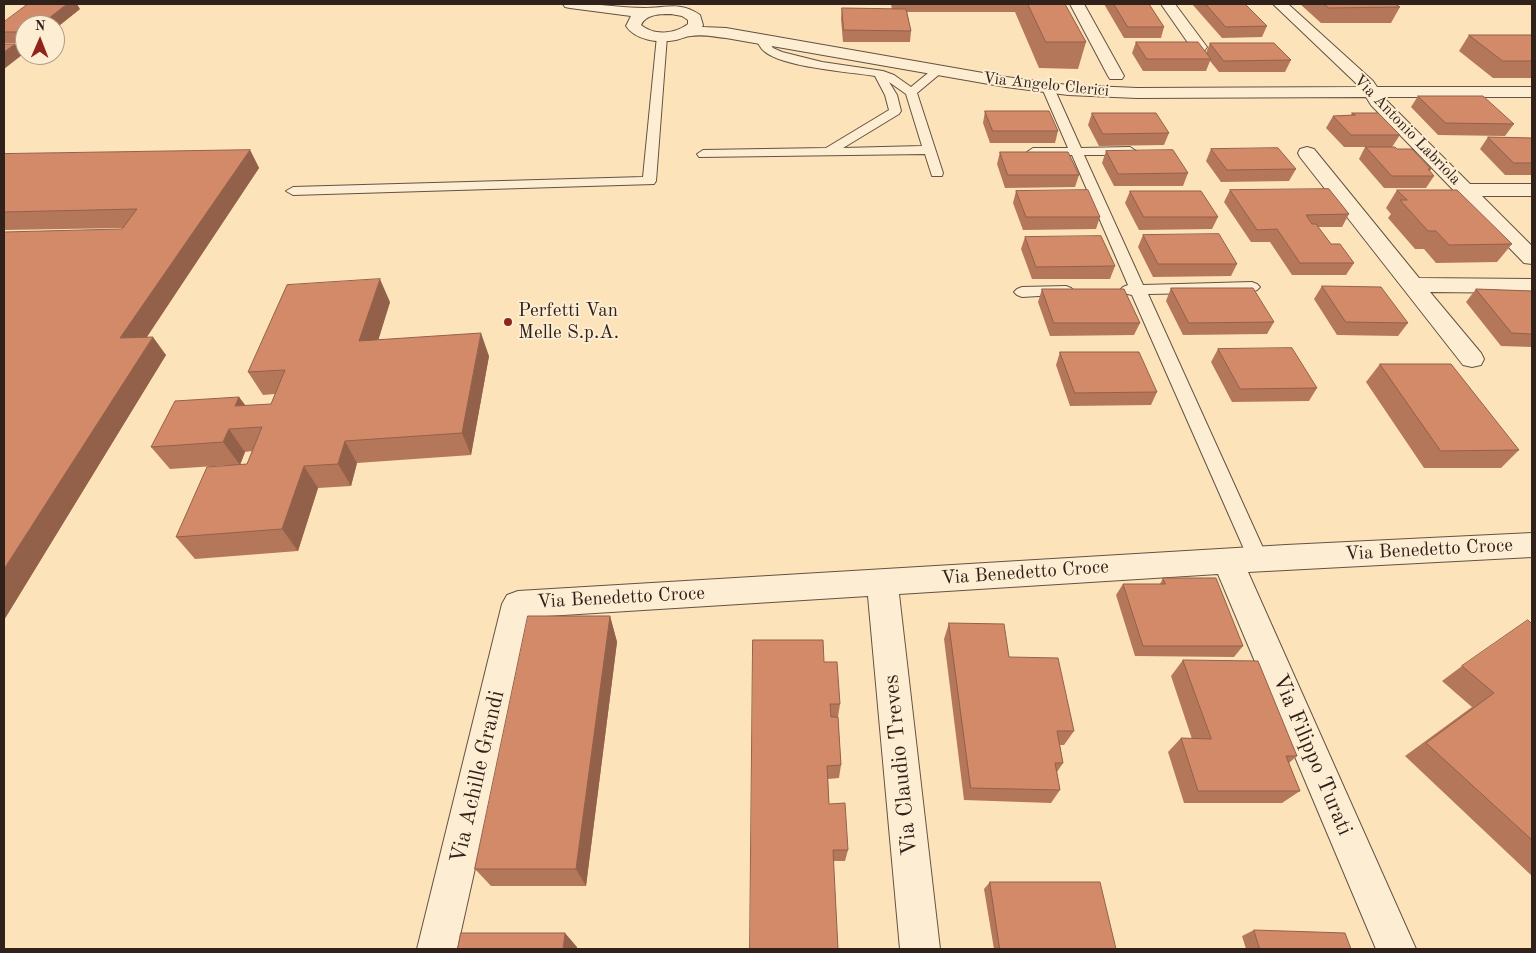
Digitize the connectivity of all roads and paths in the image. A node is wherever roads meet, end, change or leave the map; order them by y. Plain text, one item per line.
1 (570, 4) edge
2 (1076, 4) edge
3 (1168, 4) edge
4 (1280, 4) edge
5 (684, 7) edge
6 (606, 10) junction
7 (647, 13) junction
8 (634, 21) junction
9 (693, 26) junction
10 (662, 36) junction
11 (760, 38) junction
12 (1199, 47) edge
13 (937, 70) junction
14 (879, 73) junction
15 (1116, 76) dead end
16 (1048, 88) junction
17 (911, 92) junction
18 (1370, 92) junction
19 (1532, 92) edge
20 (930, 150) junction
21 (830, 151) junction
22 (1140, 151) edge
23 (1023, 152) edge
24 (1076, 152) junction
25 (1307, 153) dead end
26 (703, 154) dead end
27 (938, 173) dead end
28 (1465, 190) junction
29 (1532, 190) edge
30 (293, 191) dead end
31 (1532, 258) edge
32 (1414, 285) junction
33 (1532, 286) edge
34 (1252, 288) edge
35 (1109, 290) edge
36 (1138, 290) junction
37 (1080, 291) edge
38 (1022, 292) dead end
39 (1472, 359) dead end
40 (1532, 545) edge
41 (1243, 560) junction
42 (882, 582) junction
43 (518, 604) joint
44 (437, 949) edge
45 (920, 949) edge
46 (1396, 949) edge

1 - 6 street
2 - 15 street
3 - 12 street
4 - 18 street, Via Antonio Labriola
5 - 7 street
5 - 9 street
6 - 7 street
6 - 8 street
7 - 8 street
8 - 10 street
9 - 10 street
9 - 11 street, Via Angelo Clerici
10 - 30 lane
11 - 13 street, Via Angelo Clerici
11 - 14 lane
13 - 16 street, Via Angelo Clerici
13 - 17 lane
14 - 17 lane
14 - 21 lane
16 - 18 street, Via Angelo Clerici
16 - 24 lane
17 - 20 lane
18 - 19 street, Via Angelo Clerici
18 - 28 street, Via Antonio Labriola
20 - 21 lane
20 - 27 lane
21 - 26 lane
22 - 24 lane
23 - 24 lane
24 - 36 lane
25 - 32 street
28 - 29 street
28 - 31 street, Via Antonio Labriola
32 - 33 street
32 - 39 street
34 - 36 lane
35 - 36 lane
36 - 41 lane
37 - 38 lane
40 - 41 street, Via Benedetto Croce
41 - 42 street, Via Benedetto Croce
41 - 46 street, Via Filippo Turati
42 - 43 street, Via Benedetto Croce
42 - 45 street, Via Claudio Treves
43 - 44 street, Via Achille Grandi

